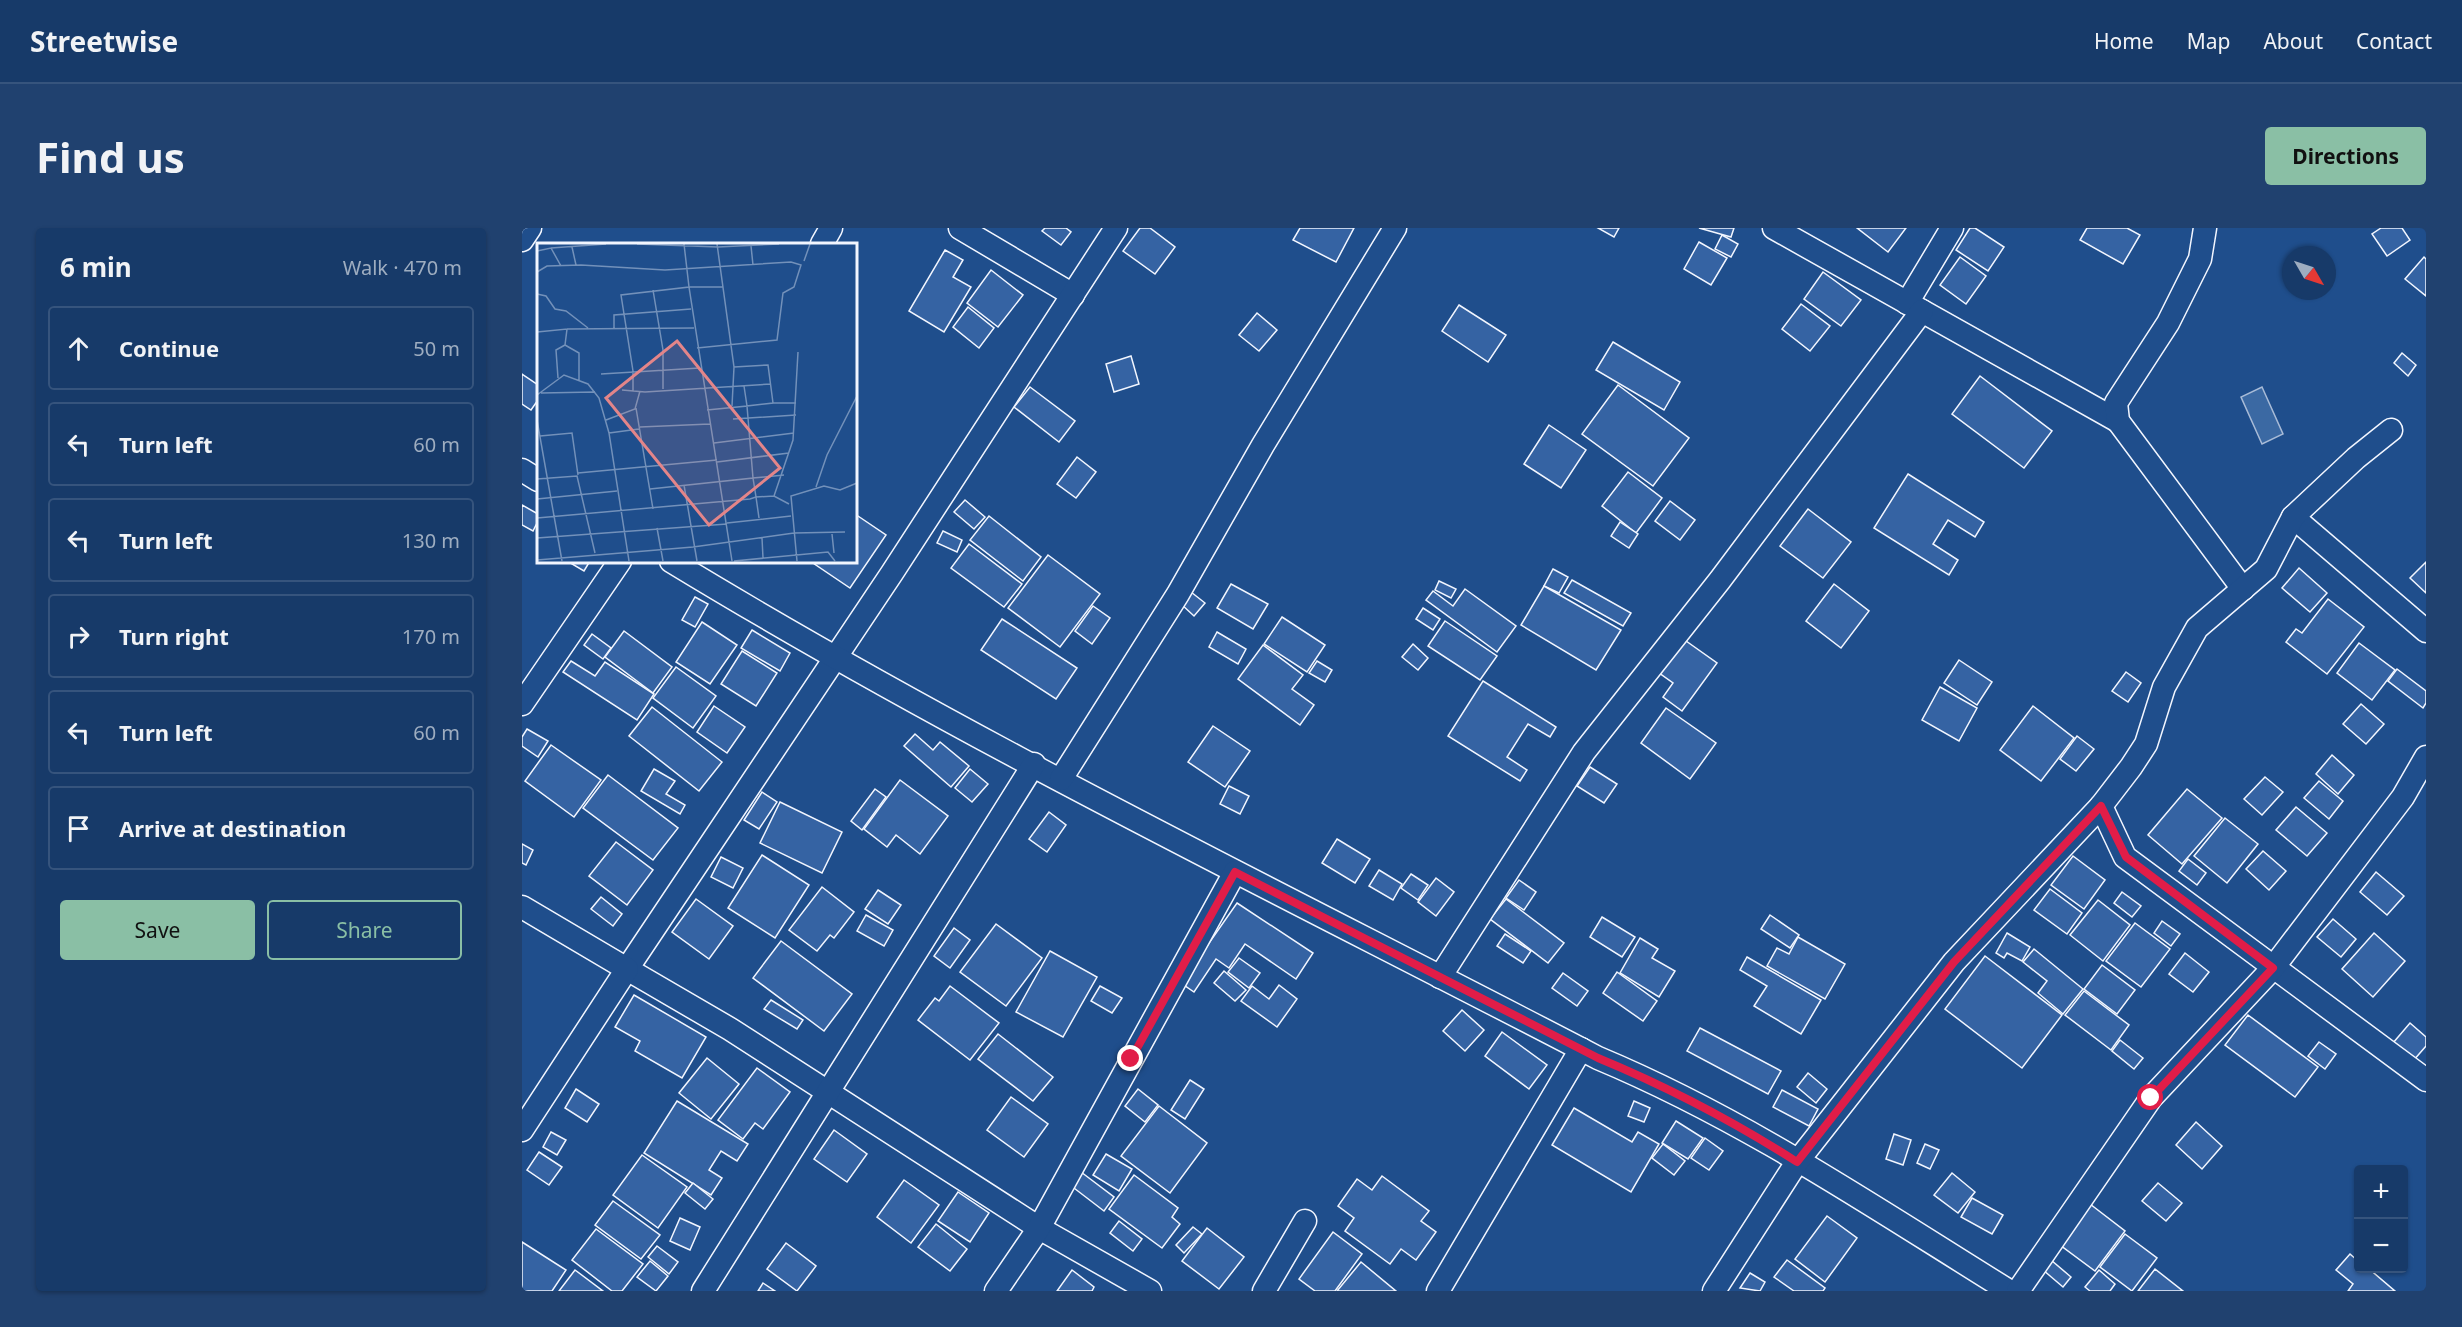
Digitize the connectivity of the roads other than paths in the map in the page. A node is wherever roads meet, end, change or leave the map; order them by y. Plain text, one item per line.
1 (530, 228) edge
2 (831, 228) edge
3 (960, 228) edge
4 (1116, 228) edge
5 (1395, 228) edge
6 (1774, 228) edge
7 (1952, 228) edge
8 (2205, 228) edge
9 (522, 240) edge
10 (823, 243) edge
11 (1073, 295) junction
12 (1914, 307) junction
13 (2118, 421) junction
14 (2391, 430) dead end
15 (522, 470) edge
16 (537, 479) edge
17 (2293, 517) junction
18 (619, 562) edge
19 (673, 562) edge
20 (2243, 589) junction
21 (2426, 631) edge
22 (835, 657) junction
23 (522, 704) edge
24 (2426, 757) edge
25 (1034, 764) junction
26 (1061, 779) junction
27 (2101, 806) junction
28 (1235, 872) junction
29 (522, 907) edge
30 (2273, 968) junction
31 (627, 969) junction
32 (1440, 977) junction
33 (1581, 1049) junction
34 (2426, 1080) edge
35 (828, 1092) junction
36 (522, 1130) edge
37 (1797, 1162) junction
38 (1305, 1221) dead end
39 (1039, 1228) junction
40 (703, 1291) edge
41 (996, 1291) edge
42 (1150, 1291) edge
43 (1264, 1291) edge
44 (1438, 1291) edge
45 (1714, 1291) edge
46 (2009, 1291) edge
47 (2018, 1291) edge

1 - 9 street
2 - 10 street
3 - 11 street
4 - 11 street
5 - 26 street
6 - 12 street
7 - 12 street
8 - 13 street
11 - 22 street
12 - 13 street
12 - 32 street
13 - 20 street
14 - 17 street
15 - 16 street
17 - 20 street
17 - 21 street
18 - 23 street
19 - 22 street
20 - 27 street
22 - 25 street
22 - 31 street
24 - 30 street
25 - 26 street
25 - 35 street
26 - 28 street
27 - 30 street
27 - 37 street
28 - 32 street
28 - 39 street
29 - 31 street
30 - 34 street
30 - 47 street
31 - 35 street
31 - 36 street
32 - 33 street
33 - 37 street
33 - 44 street
35 - 39 street
35 - 40 street
37 - 45 street
37 - 46 street
38 - 43 street
39 - 41 street
39 - 42 street

